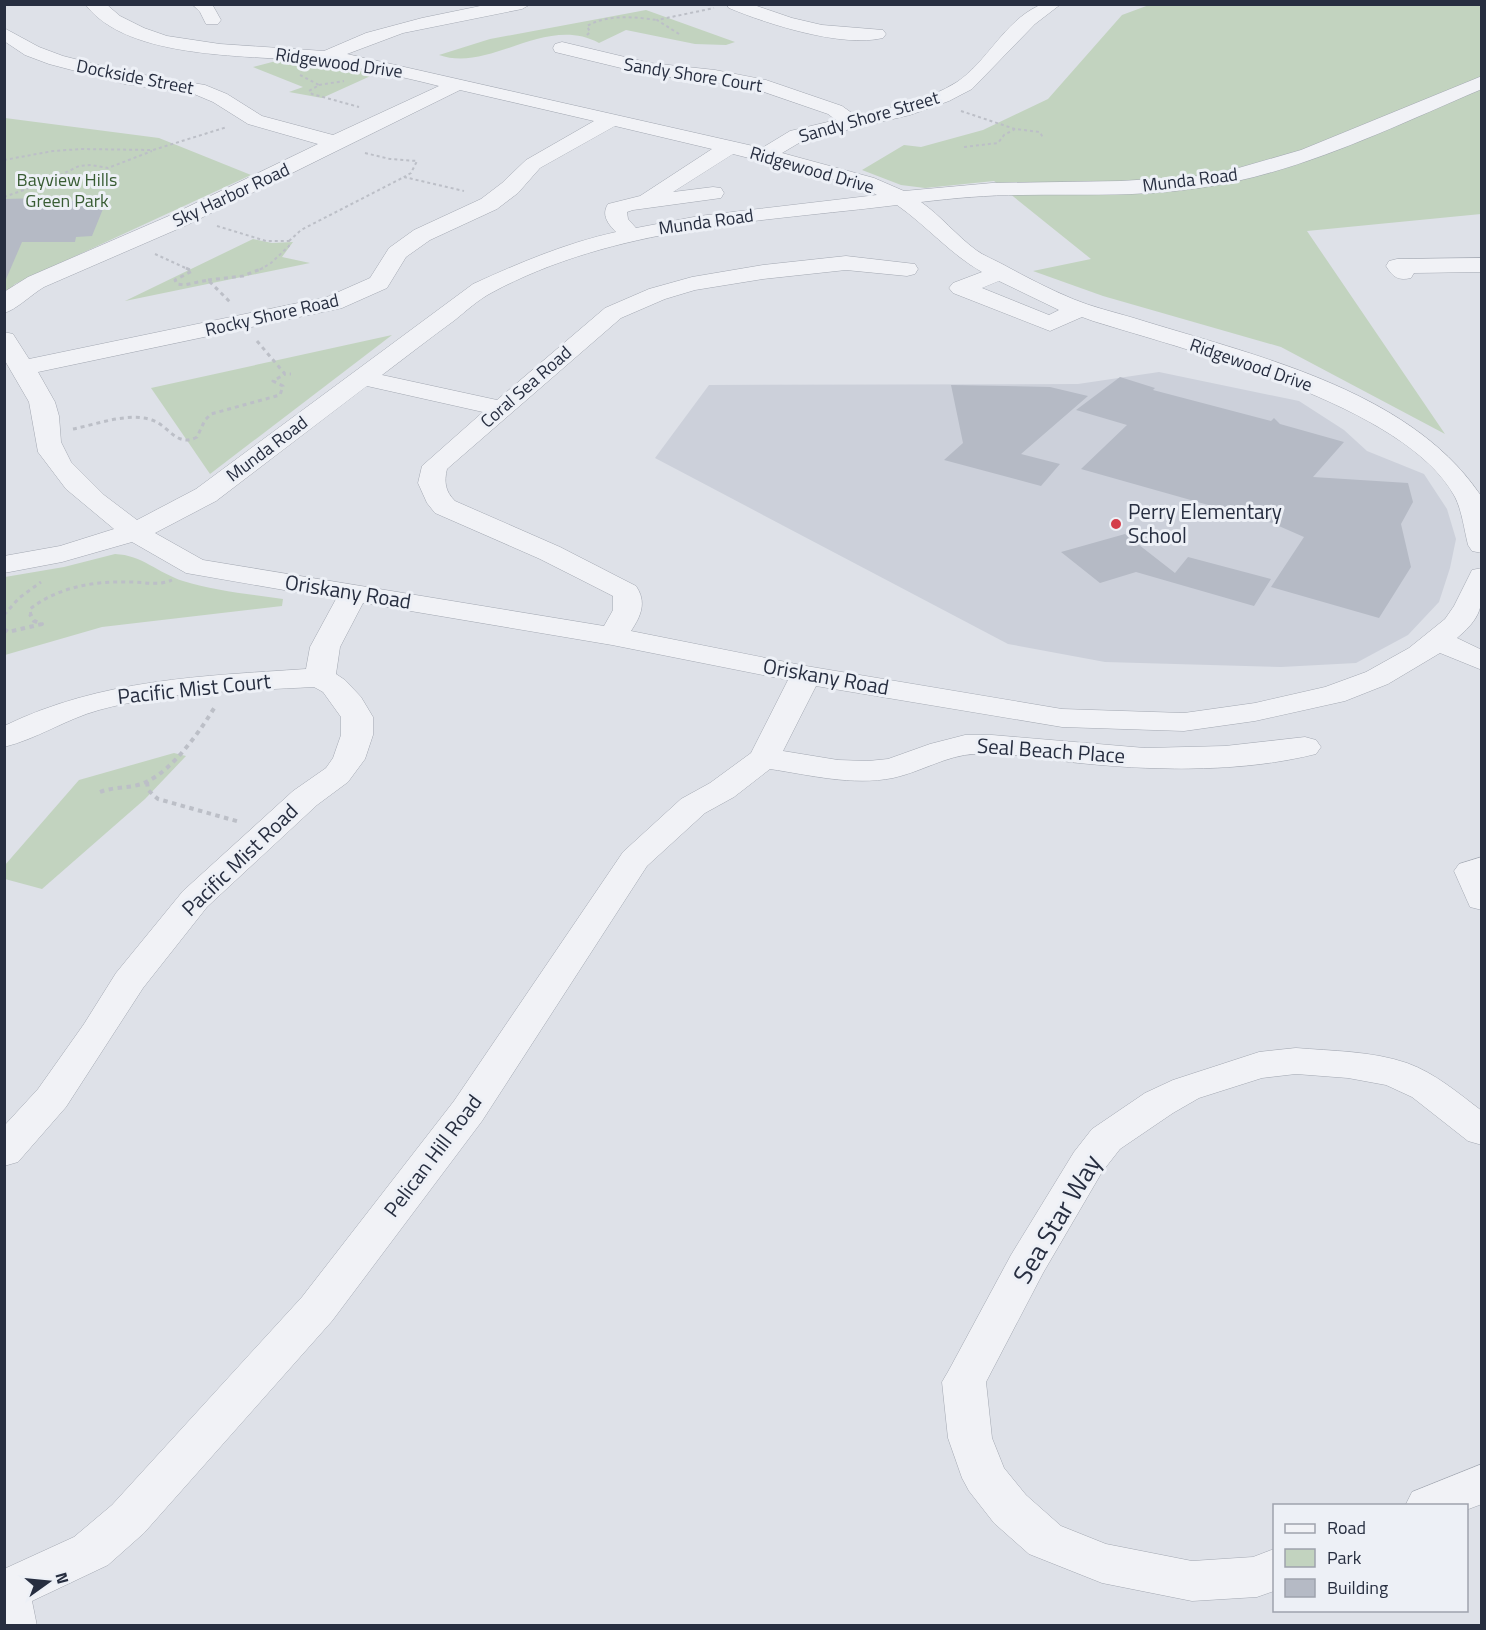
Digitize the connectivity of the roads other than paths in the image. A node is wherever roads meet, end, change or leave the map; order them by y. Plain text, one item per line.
1 (94, 4) edge
2 (201, 4) edge
3 (522, 4) edge
4 (1052, 4) edge
5 (726, 6) edge
6 (212, 20) dead end
7 (4, 33) edge
8 (877, 34) dead end
9 (562, 48) dead end
10 (327, 57) junction
11 (1482, 82) edge
12 (458, 84) junction
13 (611, 120) junction
14 (854, 123) junction
15 (335, 142) junction
16 (729, 147) junction
17 (765, 154) junction
18 (713, 193) dead end
19 (903, 199) junction
20 (641, 203) junction
21 (630, 234) junction
22 (1482, 265) edge
23 (908, 269) dead end
24 (1000, 273) junction
25 (1403, 273) dead end
26 (4, 306) edge
27 (1080, 309) junction
28 (4, 339) edge
29 (21, 368) junction
30 (362, 378) junction
31 (501, 408) junction
32 (1474, 494) edge
33 (135, 530) junction
34 (1482, 545) edge
35 (4, 565) edge
36 (1482, 576) edge
37 (354, 592) junction
38 (612, 636) junction
39 (1438, 641) junction
40 (1482, 661) edge
41 (806, 675) junction
42 (320, 677) junction
43 (4, 738) edge
44 (1305, 747) dead end
45 (764, 758) junction
46 (1482, 867) edge
47 (1482, 899) edge
48 (1482, 1131) edge
49 (4, 1152) edge
50 (1482, 1483) edge
51 (1433, 1504) edge
52 (1273, 1570) edge
53 (8, 1603) edge

1 - 10 street, Ridgewood Drive
2 - 6 street
3 - 10 street
4 - 14 street, Sandy Shore Street
5 - 8 street
7 - 15 street, Dockside Street
9 - 14 street, Sandy Shore Court
10 - 12 street, Ridgewood Drive
11 - 19 street, Munda Road
12 - 13 street, Ridgewood Drive
12 - 15 street, Sky Harbor Road
13 - 16 street, Ridgewood Drive
13 - 29 street, Rocky Shore Road
14 - 17 street, Sandy Shore Street
15 - 26 street, Sky Harbor Road
16 - 17 street, Ridgewood Drive
16 - 20 street
17 - 19 street, Ridgewood Drive
18 - 20 street
19 - 21 street, Munda Road
19 - 24 street, Ridgewood Drive
20 - 21 street
21 - 30 street, Munda Road
22 - 25 street
23 - 31 street, Coral Sea Road
24 - 27 street, Ridgewood Drive
24 - 27 street
27 - 32 street, Ridgewood Drive
28 - 29 street
29 - 33 street
30 - 31 street
30 - 33 street, Munda Road
31 - 38 street, Coral Sea Road
32 - 34 street
33 - 35 street, Munda Road
33 - 37 street, Oriskany Road
36 - 39 street, Oriskany Road
37 - 38 street, Oriskany Road
37 - 42 street
38 - 41 street, Oriskany Road
39 - 40 street
39 - 41 street, Oriskany Road
41 - 45 street, Pelican Hill Road
42 - 43 street, Pacific Mist Court
42 - 49 street, Pacific Mist Road
44 - 45 street, Seal Beach Place
45 - 53 street, Pelican Hill Road
46 - 47 street
48 - 52 street, Sea Star Way
50 - 51 street

